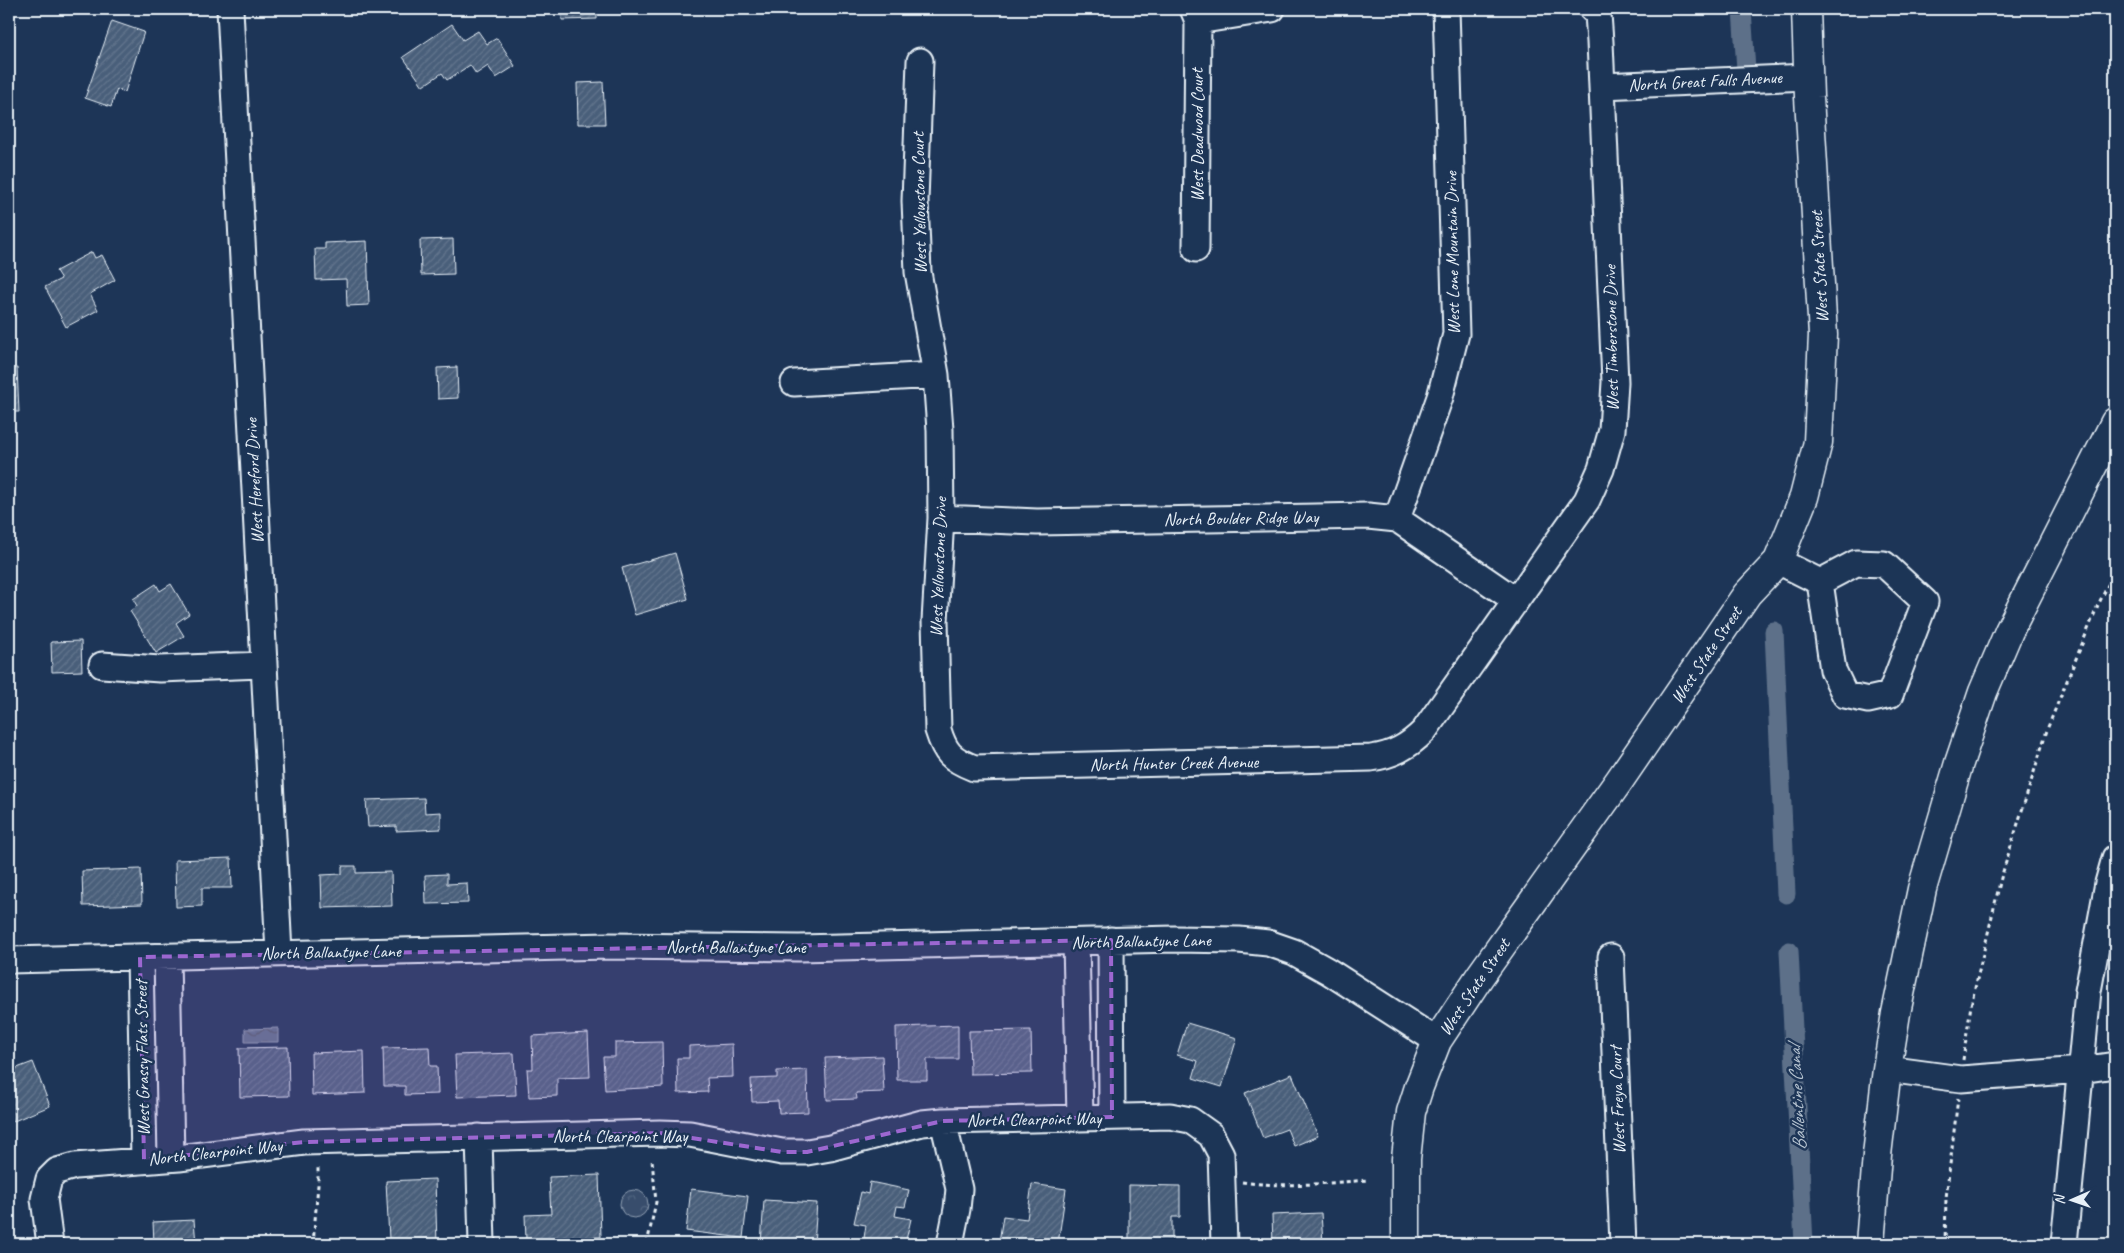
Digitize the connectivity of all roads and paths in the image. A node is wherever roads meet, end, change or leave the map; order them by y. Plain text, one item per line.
1 (230, 9) edge
2 (1272, 9) edge
3 (1446, 9) edge
4 (1592, 9) edge
5 (1806, 9) edge
6 (1195, 15) edge
7 (920, 61) dead end
8 (1809, 77) junction
9 (1602, 86) junction
10 (1196, 249) dead end
11 (936, 374) junction
12 (794, 383) dead end
13 (2115, 422) edge
14 (941, 518) junction
15 (1397, 519) junction
16 (1778, 561) junction
17 (2115, 570) edge
18 (1820, 582) junction
19 (1515, 600) junction
20 (102, 665) dead end
21 (264, 666) junction
22 (1399, 751) joint
23 (951, 757) joint
24 (2115, 858) edge
25 (1111, 940) junction
26 (1076, 942) junction
27 (279, 953) junction
28 (167, 956) junction
29 (1611, 956) dead end
30 (140, 957) junction
31 (9, 960) edge
32 (1437, 1041) junction
33 (2115, 1065) edge
34 (1887, 1069) junction
35 (2081, 1070) junction
36 (1961, 1079) junction
37 (1112, 1117) junction
38 (1080, 1118) junction
39 (943, 1121) junction
40 (479, 1138) junction
41 (171, 1158) junction
42 (144, 1160) junction
43 (652, 1160) dead end
44 (318, 1168) dead end
45 (1369, 1180) dead end
46 (1241, 1182) dead end
47 (50, 1244) edge
48 (313, 1244) edge
49 (482, 1244) edge
50 (647, 1244) edge
51 (950, 1244) edge
52 (1224, 1244) edge
53 (1406, 1244) edge
54 (1623, 1244) edge
55 (1870, 1244) edge
56 (1945, 1244) edge
57 (2064, 1244) edge

1 - 21 street, West Hereford Drive
2 - 6 street
3 - 15 street, West Lone Mountain Drive
4 - 9 street, West Timberstone Drive
5 - 8 main road, West State Street
6 - 10 street, West Deadwood Court
7 - 11 street, West Yellowstone Court
8 - 9 street, North Great Falls Avenue
8 - 16 main road, West State Street
9 - 19 street, West Timberstone Drive
11 - 12 street
11 - 14 street, West Yellowstone Drive
13 - 34 main road
14 - 15 street, North Boulder Ridge Way
14 - 23 street, West Yellowstone Drive
15 - 19 street, North Boulder Ridge Way
16 - 18 street
16 - 32 main road, West State Street
17 - 36 path
18 - 18 street
19 - 22 street, West Timberstone Drive
20 - 21 street
21 - 27 street, West Hereford Drive
22 - 23 street, North Hunter Creek Avenue
24 - 35 street
25 - 26 street, North Ballantyne Lane
25 - 32 street, North Ballantyne Lane
25 - 37 street
26 - 27 street, North Ballantyne Lane
26 - 38 street
27 - 28 street, North Ballantyne Lane
28 - 30 street, North Ballantyne Lane
28 - 41 street, West Grassy Flats Street
29 - 54 street, West Freya Court
30 - 31 street, North Ballantyne Lane
30 - 42 street, West Grassy Flats Street
32 - 53 main road, West State Street
33 - 35 street
34 - 36 street
34 - 55 main road
35 - 36 street
35 - 57 street
36 - 56 path
37 - 38 street, North Clearpoint Way
37 - 52 street, North Clearpoint Way
38 - 39 street, North Clearpoint Way
39 - 40 street, North Clearpoint Way
39 - 51 street
40 - 41 street, North Clearpoint Way
40 - 49 street
41 - 42 street, North Clearpoint Way
42 - 47 street, North Clearpoint Way
43 - 50 path
44 - 48 path
45 - 46 path

